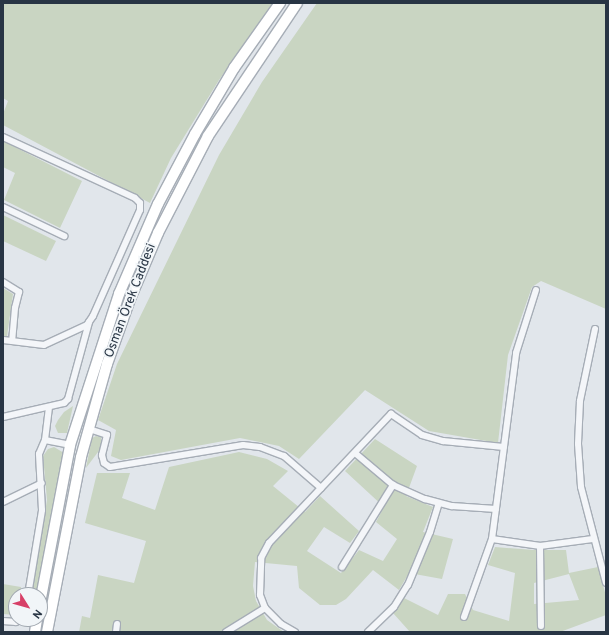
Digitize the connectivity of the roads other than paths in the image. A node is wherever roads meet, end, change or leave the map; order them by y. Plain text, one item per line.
1 (280, 3) edge
2 (297, 3) edge
3 (3, 137) edge
4 (3, 207) edge
5 (64, 236) dead end
6 (3, 282) edge
7 (536, 290) dead end
8 (89, 322) junction
9 (595, 330) dead end
10 (3, 340) edge
11 (12, 341) junction
12 (49, 408) junction
13 (3, 417) edge
14 (89, 429) junction
15 (45, 440) junction
16 (70, 445) junction
17 (504, 447) junction
18 (355, 453) junction
19 (42, 483) junction
20 (392, 485) junction
21 (321, 488) junction
22 (3, 502) edge
23 (439, 503) junction
24 (496, 509) junction
25 (492, 539) junction
26 (593, 539) junction
27 (540, 546) junction
28 (342, 567) dead end
29 (606, 583) edge
30 (29, 587) edge
31 (43, 587) edge
32 (266, 608) junction
33 (464, 616) dead end
34 (117, 624) dead end
35 (541, 626) dead end
36 (47, 632) edge
37 (116, 632) edge
38 (226, 632) edge
39 (296, 632) edge
40 (368, 632) edge

1 - 16 main road, Osman Örek Caddesi
2 - 14 main road, Osman Örek Caddesi
3 - 8 street
4 - 5 street
6 - 11 street
7 - 17 street
8 - 11 street
8 - 12 street
9 - 26 street
10 - 11 street
12 - 13 street
12 - 15 street
14 - 21 street
14 - 36 main road, Osman Örek Caddesi
15 - 16 street
15 - 19 street
16 - 31 main road, Osman Örek Caddesi
17 - 18 street
17 - 24 street
18 - 20 street
18 - 21 street
19 - 22 street
19 - 30 street
20 - 23 street
20 - 28 street
21 - 32 street
23 - 24 street
23 - 40 street
24 - 25 street
25 - 27 street
25 - 33 street
26 - 27 street
26 - 29 street
27 - 35 street
32 - 38 street
32 - 39 street
34 - 37 street

